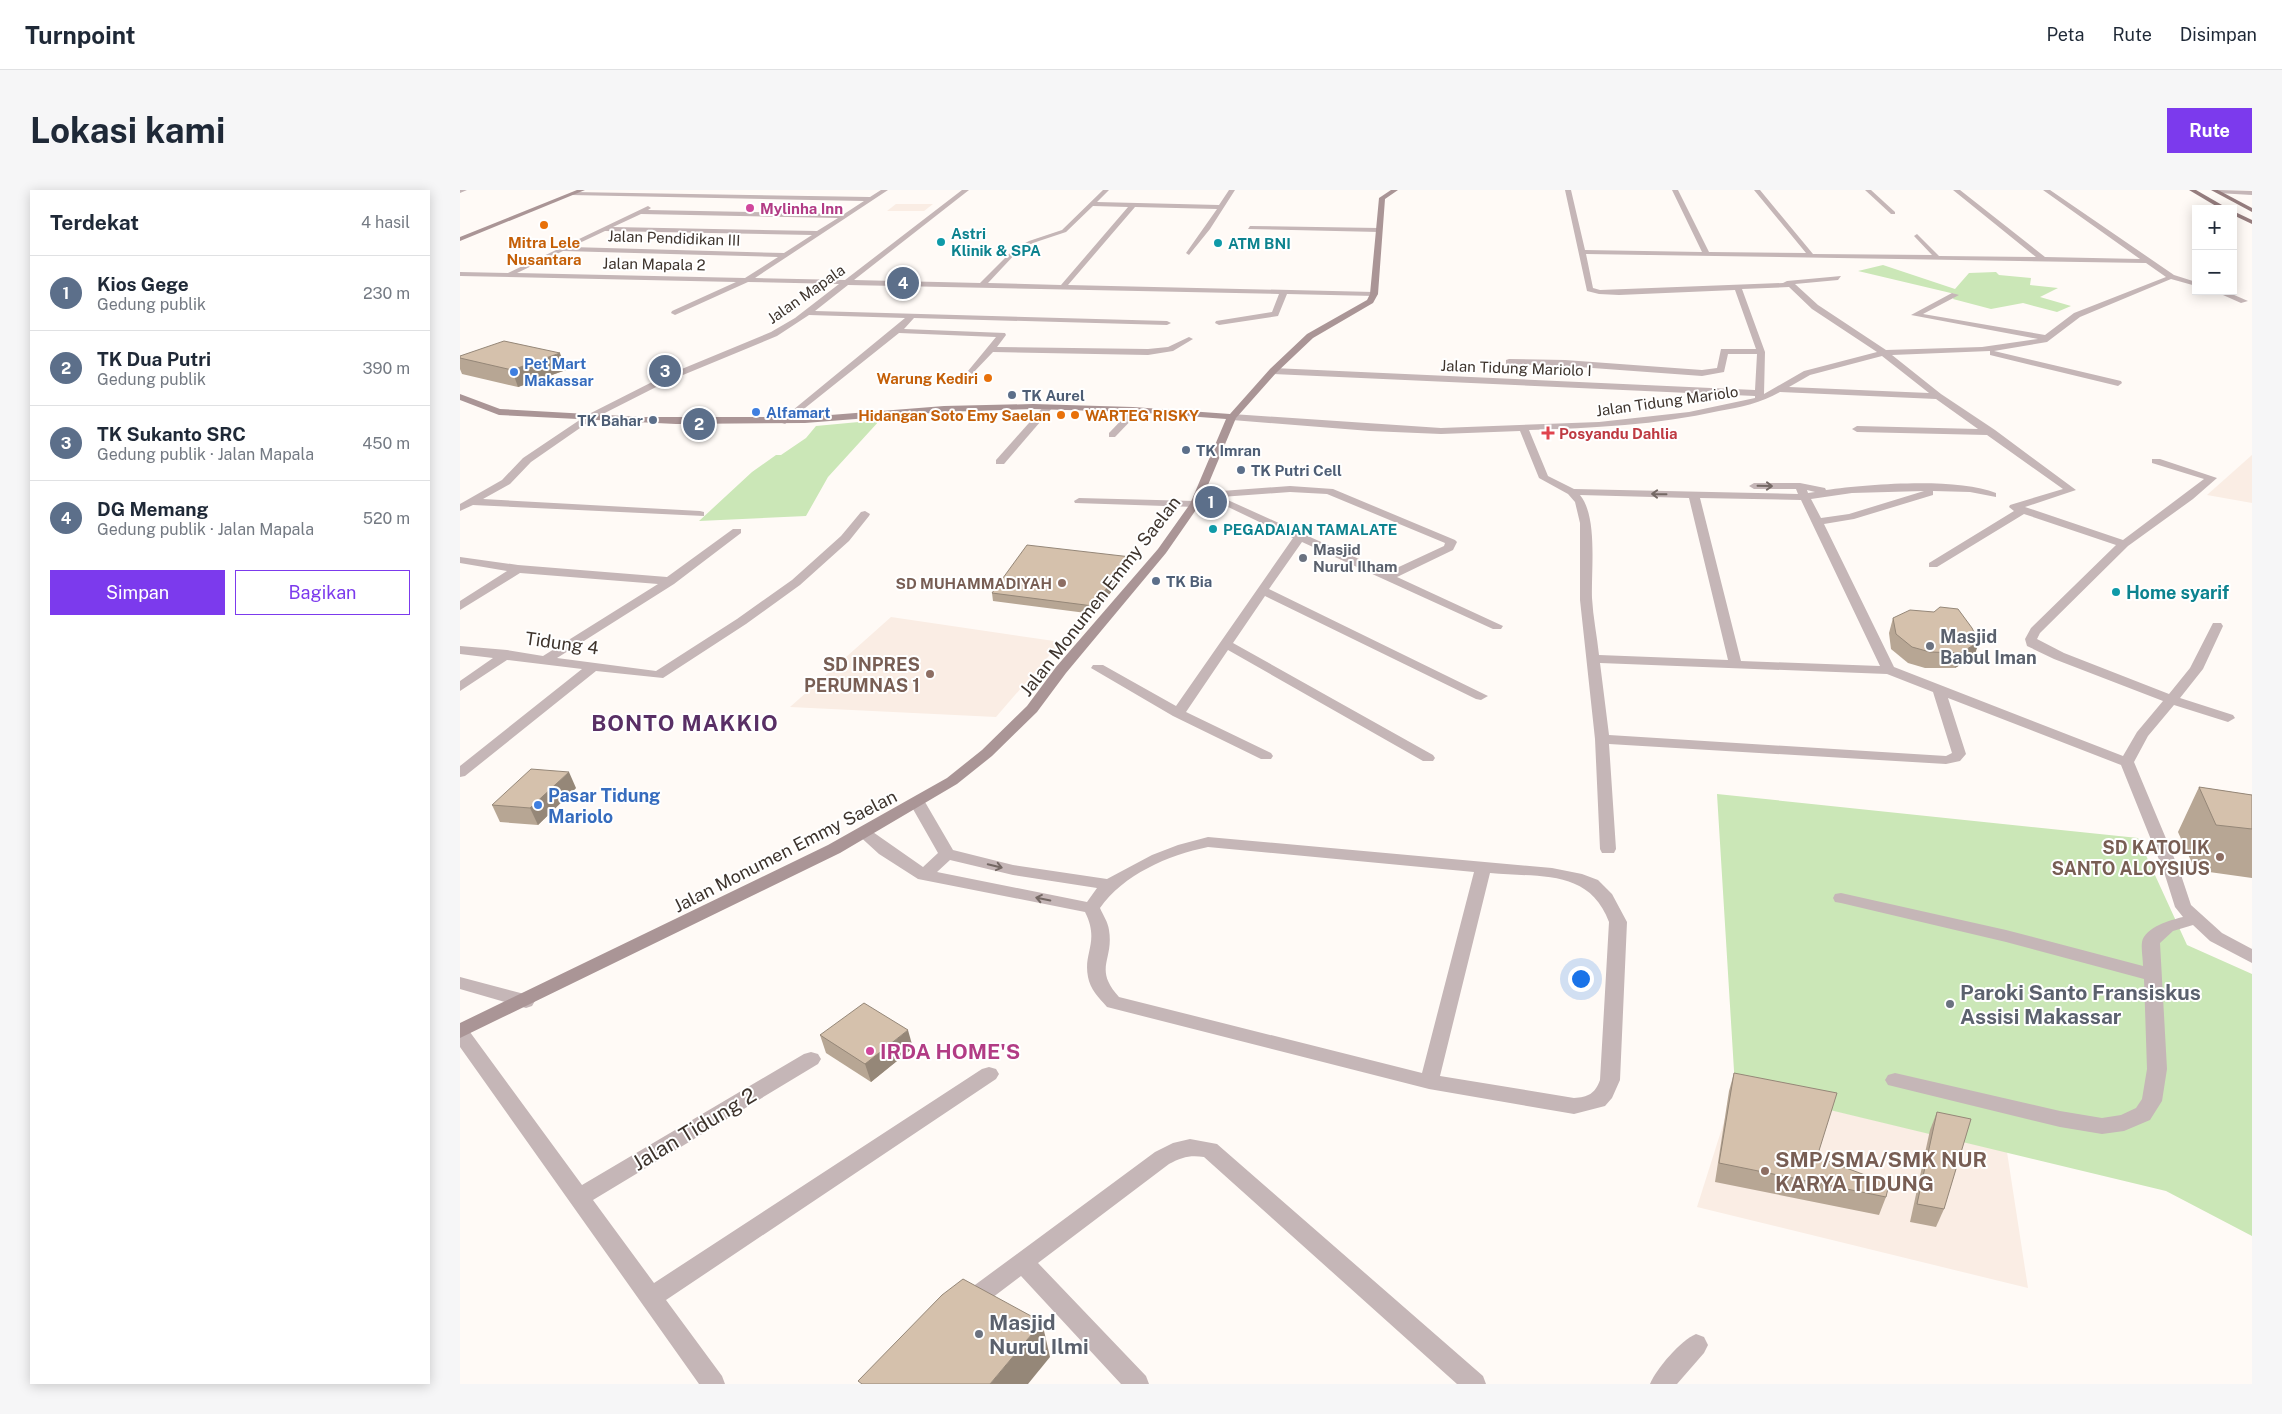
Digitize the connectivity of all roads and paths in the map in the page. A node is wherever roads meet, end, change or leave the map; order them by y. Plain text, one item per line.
1 (464, 190) edge
2 (582, 190) edge
3 (885, 190) edge
4 (966, 190) edge
5 (1106, 190) edge
6 (1232, 190) edge
7 (1395, 190) edge
8 (1568, 190) edge
9 (1675, 190) edge
10 (1757, 190) edge
11 (1868, 190) edge
12 (1956, 190) edge
13 (2046, 190) edge
14 (2192, 190) edge
15 (460, 191) edge
16 (2217, 191) edge
17 (2252, 193) edge
18 (573, 194) junction
19 (674, 195) junction
20 (871, 199) junction
21 (1092, 204) junction
22 (1134, 204) junction
23 (2219, 205) edge
24 (1221, 207) junction
25 (2252, 210) edge
26 (639, 212) junction
27 (1893, 214) dead end
28 (2237, 214) edge
29 (845, 216) junction
30 (2252, 222) edge
31 (1250, 228) dead end
32 (604, 229) junction
33 (1379, 230) junction
34 (817, 233) junction
35 (1916, 236) dead end
36 (460, 239) edge
37 (563, 249) junction
38 (1582, 252) junction
39 (1189, 253) dead end
40 (1706, 253) junction
41 (1810, 254) junction
42 (784, 255) junction
43 (1937, 257) junction
44 (2042, 259) junction
45 (2149, 261) junction
46 (460, 274) edge
47 (507, 275) junction
48 (2170, 277) junction
49 (1838, 278) dead end
50 (747, 280) junction
51 (847, 283) junction
52 (1787, 283) junction
53 (2192, 283) edge
54 (981, 286) junction
55 (1737, 286) junction
56 (1062, 288) junction
57 (1284, 292) junction
58 (1374, 294) junction
59 (1955, 295) dead end
60 (2228, 295) edge
61 (2244, 301) dead end
62 (676, 313) dead end
63 (808, 313) junction
64 (913, 315) junction
65 (1018, 318) junction
66 (1167, 323) dead end
67 (1219, 323) dead end
68 (897, 331) junction
69 (1002, 335) junction
70 (2047, 338) junction
71 (1189, 339) dead end
72 (991, 348) junction
73 (1982, 350) junction
74 (1761, 352) junction
75 (1884, 353) junction
76 (1509, 362) dead end
77 (1273, 370) junction
78 (972, 371) dead end
79 (2118, 383) dead end
80 (1780, 389) junction
81 (1758, 396) junction
82 (1938, 396) junction
83 (460, 397) edge
84 (1048, 407) junction
85 (1135, 411) junction
86 (590, 417) junction
87 (1232, 417) junction
88 (785, 421) junction
89 (1524, 429) junction
90 (1857, 429) dead end
91 (1992, 432) junction
92 (1112, 435) dead end
93 (1000, 462) dead end
94 (2156, 462) dead end
95 (1558, 484) junction
96 (1946, 488) junction
97 (1572, 492) junction
98 (1802, 492) junction
99 (1205, 493) junction
100 (1694, 495) junction
101 (1992, 495) dead end
102 (1079, 501) dead end
103 (474, 502) junction
104 (1195, 504) junction
105 (460, 508) edge
106 (2018, 509) junction
107 (700, 514) dead end
108 (865, 514) dead end
109 (1817, 522) junction
110 (737, 531) dead end
111 (1299, 538) junction
112 (2124, 544) junction
113 (460, 560) edge
114 (1933, 566) dead end
115 (518, 569) junction
116 (1387, 577) junction
117 (670, 581) junction
118 (1261, 590) junction
119 (460, 606) edge
120 (1497, 626) dead end
121 (2217, 626) dead end
122 (1228, 645) junction
123 (460, 650) edge
124 (506, 654) junction
125 (1593, 659) junction
126 (546, 660) junction
127 (1735, 664) junction
128 (593, 666) junction
129 (1098, 668) dead end
130 (1889, 670) junction
131 (460, 687) edge
132 (1939, 690) junction
133 (1481, 696) dead end
134 (2170, 699) junction
135 (1178, 713) junction
136 (2228, 718) dead end
137 (1602, 739) junction
138 (1266, 756) dead end
139 (1428, 758) dead end
140 (2127, 762) junction
141 (460, 773) edge
142 (917, 802) junction
143 (864, 833) junction
144 (1608, 849) dead end
145 (947, 854) junction
146 (1483, 868) junction
147 (924, 874) junction
148 (1109, 885) junction
149 (1841, 898) dead end
150 (1091, 908) junction
151 (2195, 919) junction
152 (2252, 957) edge
153 (2152, 975) junction
154 (460, 983) edge
155 (526, 1001) junction
156 (460, 1032) edge
157 (811, 1059) dead end
158 (989, 1074) dead end
159 (1895, 1080) dead end
160 (1429, 1082) junction
161 (578, 1198) junction
162 (1023, 1263) junction
163 (650, 1298) junction
164 (954, 1314) edge
165 (1696, 1344) dead end
166 (713, 1384) edge
167 (1138, 1384) edge
168 (1474, 1384) edge
169 (1662, 1384) edge

1 - 15 street
2 - 18 street
3 - 20 street
4 - 51 street, Jalan Mapala
5 - 21 street
6 - 24 street
7 - 33 street
8 - 38 street
9 - 40 street
10 - 41 street
11 - 27 street
12 - 44 street
13 - 45 street
14 - 23 main road
16 - 17 street
16 - 25 main road
18 - 19 street, Jalan Pendidikan III
18 - 36 street
19 - 20 street, Jalan Pendidikan III
19 - 26 street, Jalan Pendidikan III
20 - 29 street
21 - 22 street
21 - 54 street
22 - 24 street
22 - 56 street
24 - 39 street
26 - 29 street, Jalan Pendidikan III
26 - 32 street, Jalan Pendidikan III
28 - 30 main road
29 - 34 street
31 - 33 street
32 - 34 street, Jalan Pendidikan III
32 - 37 street, Jalan Pendidikan III
33 - 58 street
34 - 42 street
35 - 43 street
37 - 42 street, Jalan Pendidikan III
37 - 47 street, Jalan Pendidikan III
38 - 40 street
38 - 55 street
40 - 41 street
41 - 43 street
42 - 50 street
43 - 44 street
44 - 45 street
45 - 48 street
46 - 47 street, Jalan Mapala 2
47 - 50 street, Jalan Mapala 2
48 - 53 street
48 - 70 street, Jalan Tidung Mariolo
49 - 52 street
50 - 51 street, Jalan Mapala 2
50 - 62 street
51 - 54 street, Jalan Mapala 2
51 - 63 street, Jalan Mapala
52 - 55 street
52 - 75 street
54 - 56 street, Jalan Mapala 2
55 - 74 street
56 - 57 street, Jalan Mapala 2
57 - 58 street, Jalan Mapala 2
57 - 67 street
58 - 77 street, Jalan Monumen Emmy Saelan
59 - 70 street
60 - 61 street
63 - 64 street
63 - 86 street, Jalan Mapala
64 - 65 street
64 - 68 street
65 - 66 street
65 - 69 street
68 - 69 street
68 - 88 street
69 - 72 street
70 - 73 street, Jalan Tidung Mariolo
71 - 72 street
72 - 78 street
73 - 75 street, Jalan Tidung Mariolo
73 - 79 street
74 - 76 street
74 - 81 street
75 - 80 street, Jalan Tidung Mariolo
75 - 82 street
77 - 81 street, Jalan Tidung Mariolo I
77 - 87 street, Jalan Monumen Emmy Saelan
80 - 81 street, Jalan Tidung Mariolo
80 - 82 street
81 - 89 street, Jalan Tidung Mariolo
82 - 91 street
83 - 86 street
84 - 85 street
84 - 88 street
84 - 93 street
85 - 87 street
85 - 92 street
86 - 88 street
86 - 103 street, Jalan Mapala
87 - 89 street, Jalan Tidung Mariolo
87 - 99 street, Jalan Monumen Emmy Saelan
89 - 95 street
90 - 91 street
91 - 106 street
94 - 112 street
95 - 97 street
95 -> 98 street
96 - 98 street
96 - 101 street
96 - 109 street
100 -> 97 street
97 - 125 street
98 - 100 street
98 - 109 street
99 - 104 street, Jalan Monumen Emmy Saelan
99 - 111 street
99 - 116 street
100 - 127 street
102 - 104 street
103 - 105 street, Jalan Mapala
103 - 107 street
104 - 142 street, Jalan Monumen Emmy Saelan
106 - 112 street
106 - 114 street
108 - 128 street, Tidung 4
109 - 130 street
110 - 117 street
111 - 116 street
111 - 118 street
112 - 134 street
113 - 115 street
115 - 117 street
115 - 119 street
116 - 120 street
117 - 126 street
118 - 122 street
118 - 133 street
121 - 134 street
122 - 135 street
122 - 139 street
123 - 124 street, Tidung 4
124 - 126 street, Tidung 4
124 - 131 street
125 - 127 street
125 - 137 street
126 - 128 street, Tidung 4
127 - 130 street
128 - 141 street
129 - 135 street
130 - 132 street
132 - 137 street
132 - 140 street
134 - 136 street
134 - 140 street
135 - 138 street
137 - 144 street
140 - 151 street
142 - 143 street, Jalan Monumen Emmy Saelan
142 - 145 street
143 - 147 street
143 - 155 street, Jalan Monumen Emmy Saelan
145 - 147 street
145 -> 148 street
146 - 148 street
146 - 160 street
146 - 160 street
150 -> 147 street
148 - 150 street
149 - 153 street
150 - 160 street
151 - 152 street
151 - 153 street
153 - 159 street
154 - 155 street
155 - 156 street, Jalan Monumen Emmy Saelan
156 - 161 street
157 - 161 street, Jalan Tidung 2
158 - 163 street
161 - 163 street
162 - 164 street
162 - 167 street
162 - 168 street
163 - 166 street
165 - 169 street

